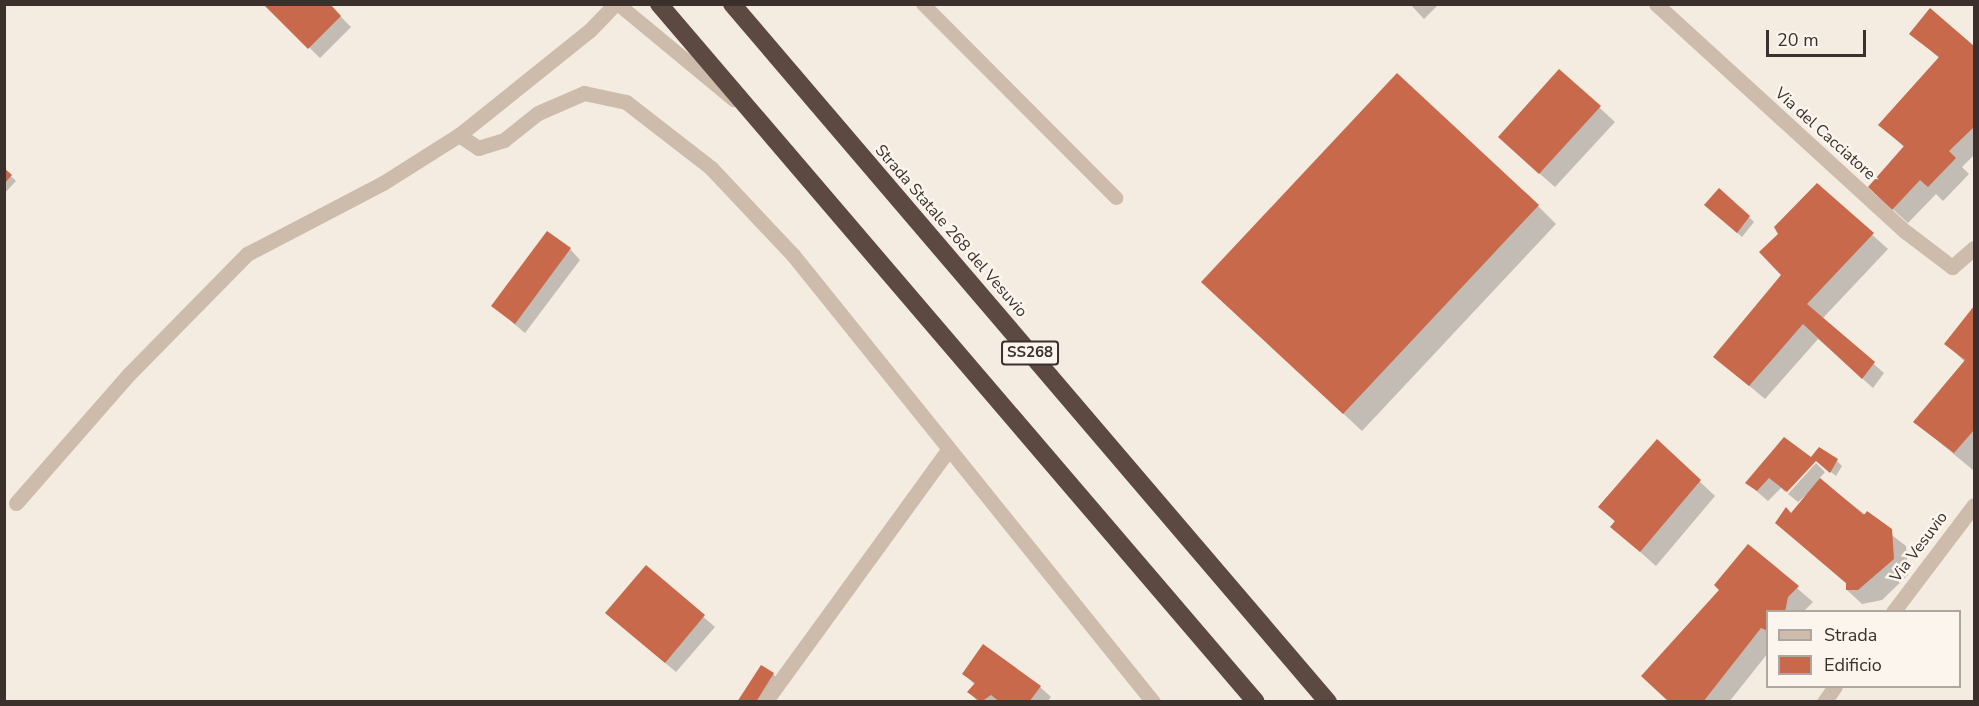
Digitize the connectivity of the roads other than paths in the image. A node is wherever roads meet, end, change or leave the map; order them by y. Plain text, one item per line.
1 (616, 4) edge
2 (659, 4) edge
3 (732, 4) edge
4 (923, 4) edge
5 (1656, 4) edge
6 (754, 116) junction
7 (459, 135) junction
8 (1116, 198) dead end
9 (1974, 248) edge
10 (949, 449) junction
11 (16, 503) dead end
12 (1974, 505) edge
13 (1895, 610) edge
14 (1834, 688) edge
15 (765, 702) edge
16 (1153, 702) edge
17 (1256, 702) edge
18 (1328, 702) edge
19 (1824, 702) edge

1 - 6 lane
1 - 7 street
2 - 6 highway, SS268
3 - 18 highway, Strada Statale 268 del Vesuvio / SS268
4 - 8 lane
5 - 9 street, Via del Cacciatore
6 - 17 highway, SS268
7 - 10 street
7 - 11 street
10 - 15 street
10 - 16 street
12 - 13 street, Via Vesuvio
14 - 19 street

